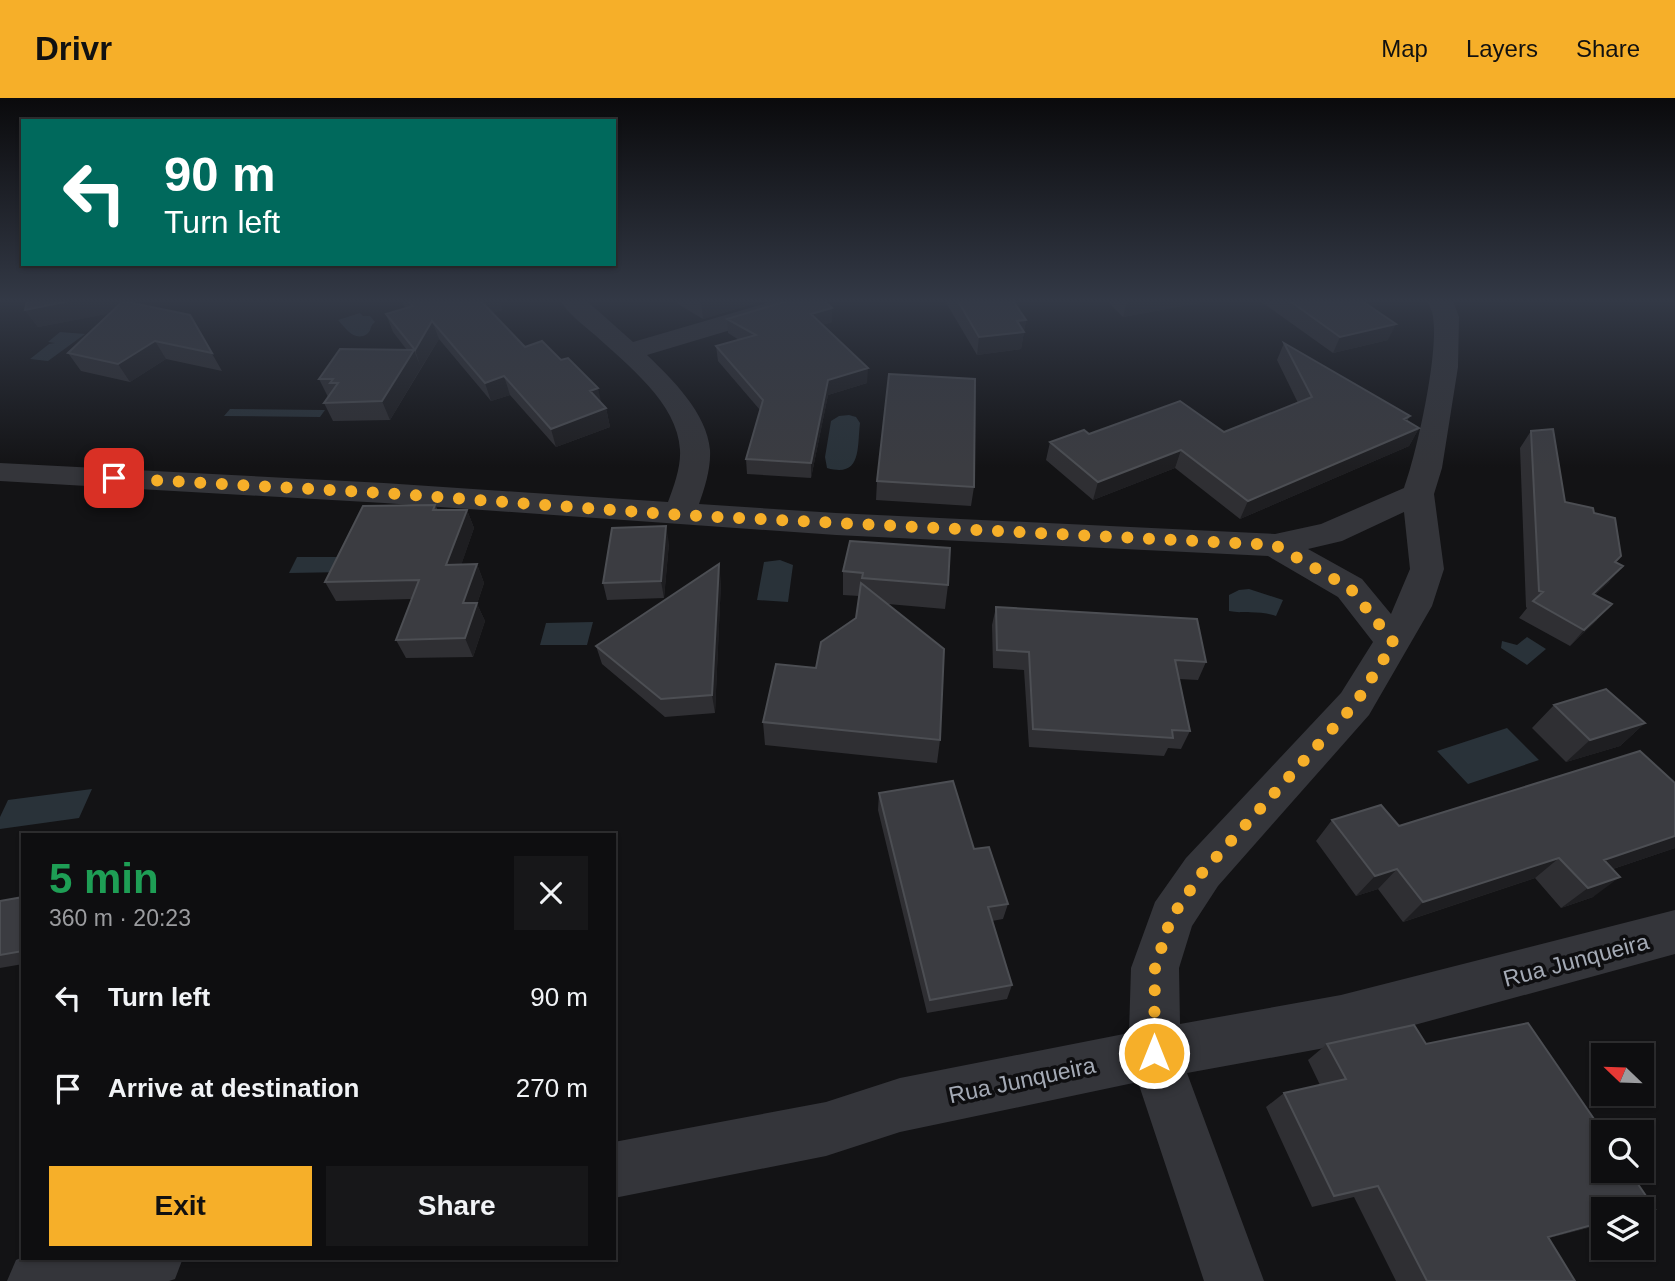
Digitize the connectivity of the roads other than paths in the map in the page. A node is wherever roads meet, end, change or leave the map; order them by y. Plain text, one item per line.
1 (631, 356) edge
2 (1444, 356) edge
3 (0, 472) edge
4 (1418, 494) junction
5 (680, 515) junction
6 (1275, 545) junction
7 (1394, 643) junction
8 (1675, 932) edge
9 (1154, 1053) junction
10 (616, 1170) edge
11 (143, 1260) edge
12 (37, 1281) edge
13 (1234, 1281) edge

1 - 5 street
2 - 4 street
3 - 5 street
4 - 6 street
4 - 7 street
5 - 6 street
6 - 7 street
7 - 9 street
8 - 9 street, Rua Junqueira
9 - 10 street, Rua Junqueira
9 - 13 street
11 - 12 street

